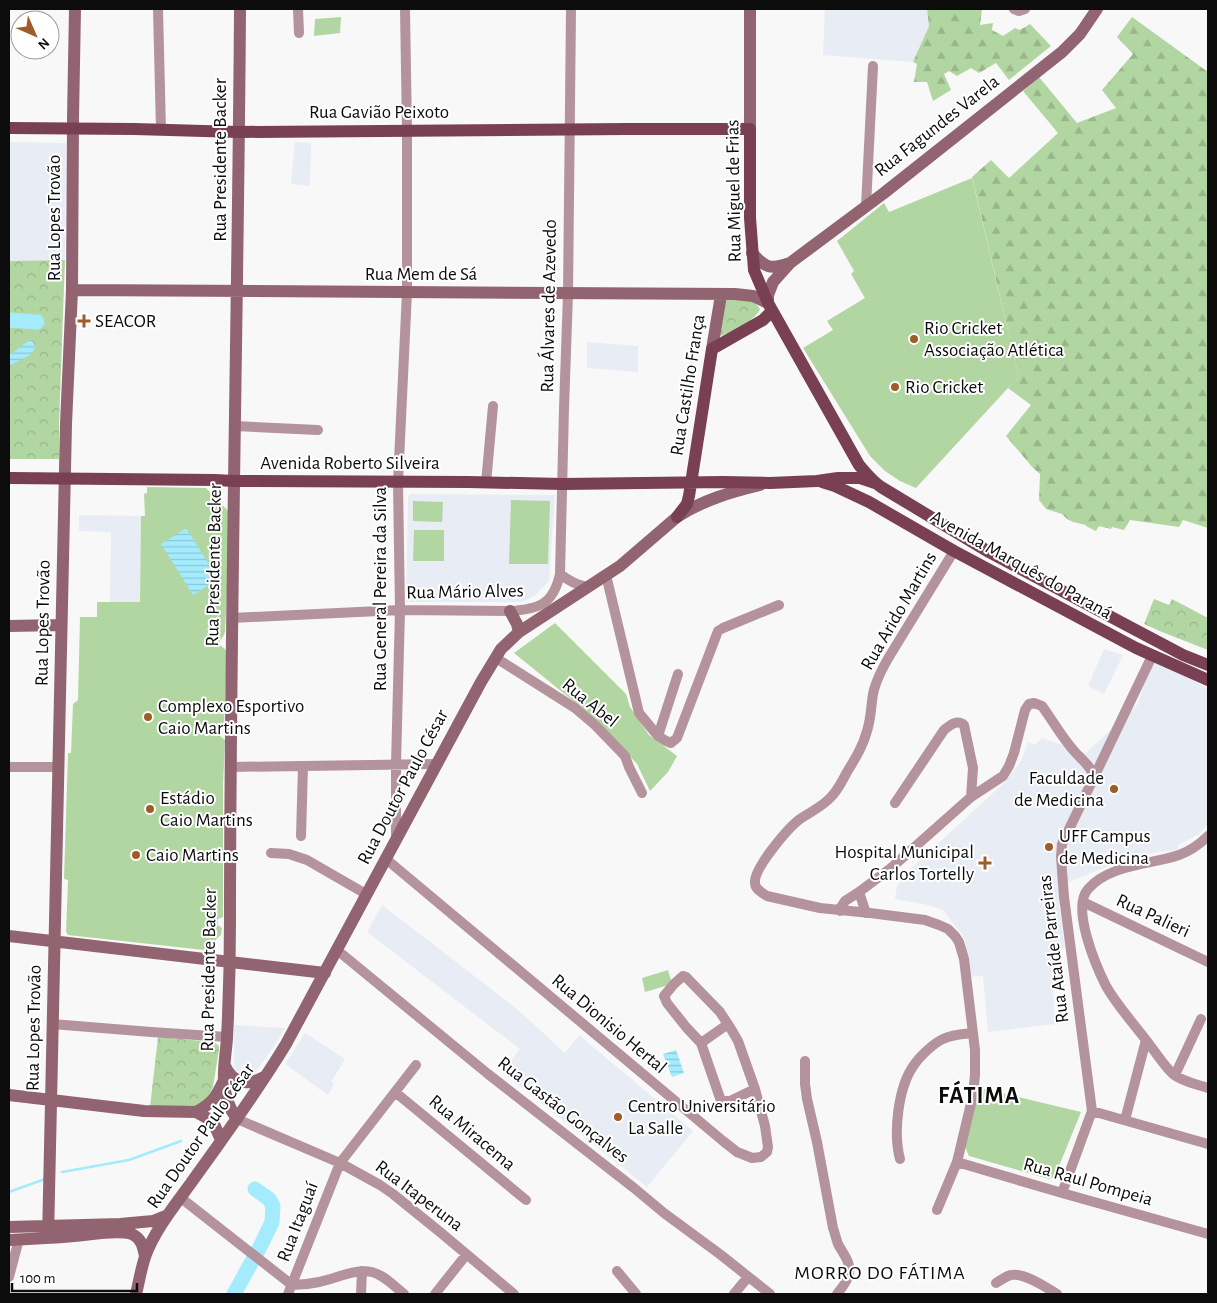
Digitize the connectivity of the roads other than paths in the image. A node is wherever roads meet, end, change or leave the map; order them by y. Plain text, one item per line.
1 (75, 9) edge
2 (158, 9) edge
3 (240, 9) edge
4 (298, 9) edge
5 (405, 9) edge
6 (571, 9) edge
7 (750, 9) edge
8 (1014, 9) edge
9 (1025, 9) edge
10 (1097, 9) edge
11 (299, 33) dead end
12 (873, 66) dead end
13 (9, 128) edge
14 (73, 128) junction
15 (570, 129) junction
16 (750, 129) junction
17 (161, 130) junction
18 (408, 131) junction
19 (240, 132) junction
20 (866, 206) junction
21 (752, 253) junction
22 (790, 262) junction
23 (72, 290) junction
24 (238, 291) junction
25 (407, 292) junction
26 (568, 294) junction
27 (721, 294) junction
28 (770, 307) junction
29 (712, 349) junction
30 (493, 406) dead end
31 (235, 426) junction
32 (318, 430) dead end
33 (860, 464) joint
34 (9, 478) edge
35 (66, 478) junction
36 (817, 481) junction
37 (234, 482) junction
38 (398, 482) junction
39 (486, 482) junction
40 (691, 482) junction
41 (770, 483) junction
42 (876, 483) junction
43 (562, 484) junction
44 (677, 517) junction
45 (954, 551) junction
46 (560, 574) junction
47 (606, 575) junction
48 (587, 587) junction
49 (779, 605) dead end
50 (400, 610) junction
51 (510, 611) junction
52 (232, 618) junction
53 (61, 625) junction
54 (9, 626) edge
55 (519, 632) junction
56 (1140, 632) junction
57 (1152, 656) junction
58 (1208, 656) edge
59 (496, 658) junction
60 (1208, 666) edge
61 (678, 674) dead end
62 (1208, 680) edge
63 (658, 736) junction
64 (1105, 754) junction
65 (1080, 756) junction
66 (396, 764) junction
67 (436, 764) junction
68 (59, 766) junction
69 (303, 766) junction
70 (9, 767) edge
71 (230, 767) junction
72 (1094, 776) junction
73 (642, 793) dead end
74 (971, 797) junction
75 (895, 803) dead end
76 (301, 836) dead end
77 (1208, 836) edge
78 (396, 840) junction
79 (271, 853) dead end
80 (386, 859) junction
81 (859, 892) junction
82 (366, 894) junction
83 (1083, 902) junction
84 (840, 910) junction
85 (866, 913) junction
86 (9, 936) edge
87 (55, 942) junction
88 (337, 950) junction
89 (229, 962) junction
90 (1208, 962) edge
91 (325, 973) junction
92 (1201, 1019) dead end
93 (52, 1024) junction
94 (728, 1024) junction
95 (973, 1033) junction
96 (227, 1037) junction
97 (1146, 1040) junction
98 (701, 1043) junction
99 (805, 1061) dead end
100 (416, 1065) dead end
101 (225, 1066) junction
102 (1175, 1075) junction
103 (264, 1078) junction
104 (224, 1080) junction
105 (1208, 1088) edge
106 (755, 1089) junction
107 (396, 1092) junction
108 (9, 1095) edge
109 (52, 1100) junction
110 (1092, 1111) junction
111 (196, 1112) junction
112 (237, 1119) junction
113 (1125, 1120) junction
114 (222, 1140) junction
115 (1208, 1144) edge
116 (900, 1159) dead end
117 (957, 1162) junction
118 (340, 1163) junction
119 (1062, 1193) junction
120 (181, 1198) junction
121 (526, 1200) dead end
122 (937, 1210) dead end
123 (168, 1215) junction
124 (9, 1227) edge
125 (91, 1230) junction
126 (48, 1232) junction
127 (1208, 1234) edge
128 (14, 1239) edge
129 (466, 1255) junction
130 (145, 1256) junction
131 (362, 1271) junction
132 (617, 1271) dead end
133 (9, 1277) edge
134 (748, 1277) junction
135 (996, 1282) dead end
136 (290, 1290) edge
137 (136, 1294) edge
138 (361, 1294) edge
139 (404, 1294) edge
140 (435, 1294) edge
141 (514, 1294) edge
142 (636, 1294) edge
143 (734, 1294) edge
144 (770, 1294) edge
145 (837, 1294) edge
146 (1057, 1294) edge

1 - 14 main road, Rua Lopes Trovão
2 - 17 street
3 - 19 main road, Rua Presidente Backer
4 - 11 street
5 - 18 street, Rua General Pereira da Silva
6 - 15 street, Rua Álvares de Azevedo
7 - 16 main road, Rua Miguel de Frias
8 - 9 street
10 - 20 main road, Rua Fagundes Varela
12 - 20 street
13 - 14 main road, Rua Gavião Peixoto
14 - 17 main road, Rua Gavião Peixoto
14 - 23 main road, Rua Lopes Trovão
15 - 16 main road, Rua Gavião Peixoto
15 - 18 main road, Rua Gavião Peixoto
15 - 26 street, Rua Álvares de Azevedo
16 - 21 main road, Rua Miguel de Frias
17 - 19 main road, Rua Gavião Peixoto
18 - 19 main road, Rua Gavião Peixoto
18 - 25 street, Rua General Pereira da Silva
19 - 24 main road, Rua Presidente Backer
20 - 22 main road, Rua Fagundes Varela
21 - 22 main road, Rua Fagundes Varela
21 - 28 main road, Rua Miguel de Frias
22 - 28 main road, Rua Fagundes Varela
23 - 24 main road, Rua Mem de Sá
23 - 35 main road, Rua Lopes Trovão
24 - 25 main road, Rua Mem de Sá
24 - 31 main road, Rua Presidente Backer
25 - 26 main road, Rua Mem de Sá
25 - 38 street, Rua General Pereira da Silva
26 - 27 main road, Rua Mem de Sá
26 - 43 street, Rua Álvares de Azevedo
27 - 28 main road, Rua Mem de Sá
27 - 29 main road, Rua Castilho França
28 - 29 main road
28 - 33 main road, Rua Miguel de Frias
29 - 40 main road, Rua Castilho França
30 - 39 street
31 - 32 street
31 - 37 main road, Rua Presidente Backer
33 - 42 main road, Avenida Marquês do Paraná
34 - 35 main road, Avenida Roberto Silveira
35 - 37 main road, Avenida Roberto Silveira
35 - 53 main road, Rua Lopes Trovão
36 - 41 main road, Rua Doutor Paulo César
36 - 42 main road, Rua Doutor Paulo César
36 - 45 main road, Avenida Marquês do Paraná
37 - 38 main road, Avenida Roberto Silveira
37 - 52 main road, Rua Presidente Backer
38 - 39 main road, Avenida Roberto Silveira
38 - 50 street, Rua General Pereira da Silva
39 - 43 main road, Avenida Roberto Silveira
40 - 41 main road, Avenida Roberto Silveira
40 - 43 main road, Avenida Roberto Silveira
40 - 44 main road, Rua Castilho França
41 - 44 main road, Rua Doutor Paulo César
42 - 56 main road, Avenida Marquês do Paraná
43 - 46 street, Rua Álvares de Azevedo
44 - 47 main road, Rua Doutor Paulo César
45 - 57 main road, Avenida Marquês do Paraná
45 - 84 street, Rua Arido Martins
46 - 48 street
46 - 51 street, Rua Mário Alves
47 - 48 main road, Rua Doutor Paulo César
47 - 63 street
48 - 55 main road, Rua Doutor Paulo César
49 - 63 street
50 - 51 street, Rua Mário Alves
50 - 52 street, Rua Mário Alves
50 - 66 street, Rua General Pereira da Silva
51 - 55 main road
52 - 71 main road, Rua Presidente Backer
53 - 54 main road
53 - 68 main road, Rua Lopes Trovão
55 - 59 main road, Rua Doutor Paulo César
56 - 58 main road
56 - 60 main road, Avenida Marquês do Paraná
57 - 62 main road, Avenida Marquês do Paraná
57 - 64 street, Rua Ataíde Parreiras
59 - 67 main road, Rua Doutor Paulo César
59 - 73 street, Rua Abel
61 - 63 street
64 - 65 street
64 - 72 street, Rua Ataíde Parreiras
65 - 72 street
65 - 74 street
66 - 67 street
66 - 69 street
66 - 78 street, Rua General Pereira da Silva
67 - 78 main road, Rua Doutor Paulo César
68 - 70 street
68 - 87 main road, Rua Lopes Trovão
69 - 71 street
69 - 76 street
71 - 89 main road, Rua Presidente Backer
72 - 110 street, Rua Ataíde Parreiras
74 - 75 street
74 - 81 street
77 - 83 street
78 - 80 main road, Rua Doutor Paulo César
79 - 82 street
80 - 82 main road, Rua Doutor Paulo César
80 - 106 street, Rua Dionisio Hertal
81 - 84 street
81 - 85 street
82 - 88 main road, Rua Doutor Paulo César
83 - 90 street, Rua Palieri
83 - 97 street
84 - 85 street
85 - 95 street
86 - 87 main road
87 - 89 main road
87 - 93 main road, Rua Lopes Trovão
88 - 91 main road, Rua Doutor Paulo César
88 - 134 street, Rua Gastão Gonçalves
89 - 91 main road
89 - 96 main road, Rua Presidente Backer
91 - 103 main road, Rua Doutor Paulo César
92 - 102 street
93 - 96 street
93 - 109 main road, Rua Lopes Trovão
94 - 98 street
94 - 98 street, Rua Dionisio Hertal
94 - 106 street, Rua Dionisio Hertal
95 - 116 street
95 - 117 street
96 - 101 main road, Rua Presidente Backer
97 - 102 street
97 - 113 street
98 - 106 street, Rua Dionisio Hertal
99 - 145 street
100 - 107 street, Rua Itaguaí
101 - 103 main road
101 - 104 main road, Rua Presidente Backer
102 - 105 street
103 - 112 main road, Rua Doutor Paulo César
104 - 111 main road
104 - 112 main road, Rua Presidente Backer
107 - 118 street, Rua Itaguaí
107 - 121 street, Rua Miracema
108 - 109 main road
109 - 111 main road
109 - 126 main road, Rua Lopes Trovão
110 - 113 street
110 - 119 street, Rua Ataíde Parreiras
111 - 114 main road
112 - 114 main road, Rua Doutor Paulo César
112 - 118 street, Rua Itaperuna
113 - 115 street
114 - 120 main road, Rua Doutor Paulo César
117 - 119 street, Rua Raul Pompeia
117 - 122 street
118 - 129 street, Rua Itaperuna
118 - 136 street, Rua Itaguaí
119 - 127 street, Rua Raul Pompeia
120 - 123 main road, Rua Doutor Paulo César
120 - 136 street
123 - 125 main road
123 - 130 main road, Rua Doutor Paulo César
124 - 126 main road
125 - 126 main road
125 - 130 main road
126 - 128 main road
128 - 133 street
129 - 140 street
129 - 141 street, Rua Itaperuna
130 - 137 main road, Rua Doutor Paulo César
131 - 136 street
131 - 138 street
131 - 139 street
132 - 142 street
134 - 143 street
134 - 144 street, Rua Gastão Gonçalves
135 - 146 street

